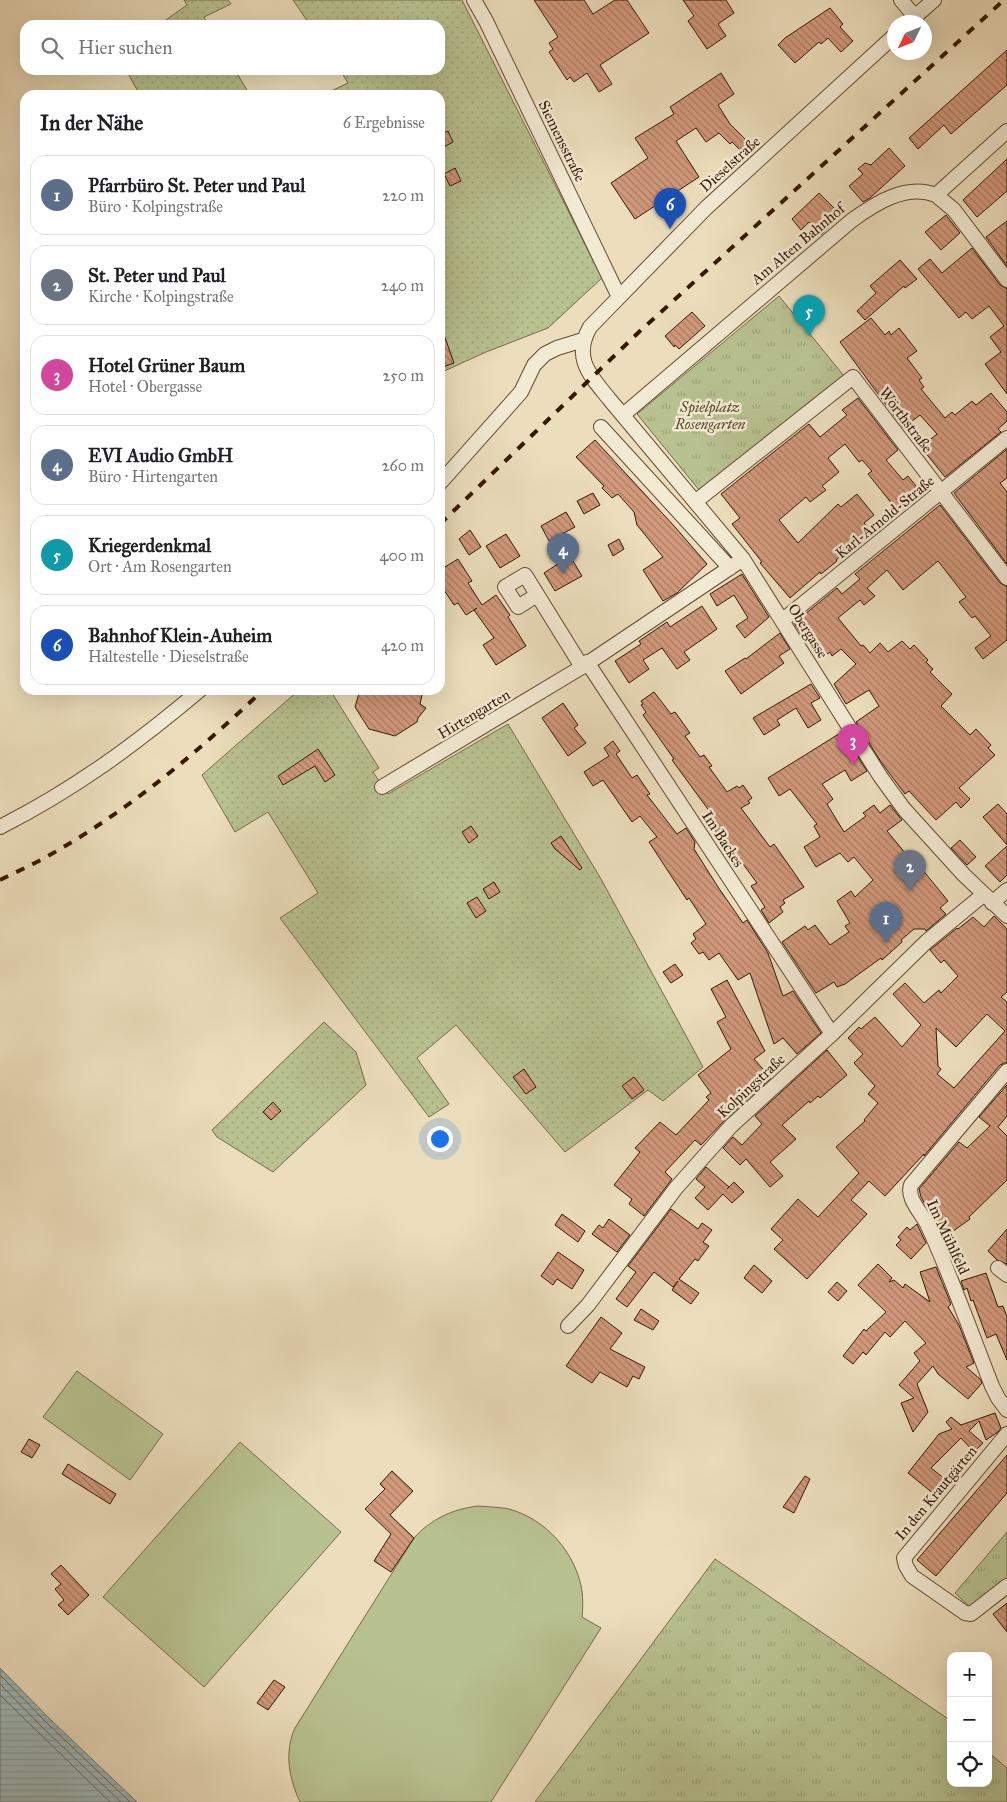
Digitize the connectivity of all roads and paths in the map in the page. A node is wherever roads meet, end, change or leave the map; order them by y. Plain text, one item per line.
1 (474, 0) edge
2 (900, 0) edge
3 (934, 0) edge
4 (909, 15) edge
5 (918, 15) edge
6 (887, 42) edge
7 (1007, 131) edge
8 (936, 195) junction
9 (1007, 280) edge
10 (619, 297) junction
11 (583, 340) junction
12 (623, 415) junction
13 (601, 427) dead end
14 (1007, 438) edge
15 (445, 477) edge
16 (940, 492) junction
17 (696, 502) junction
18 (743, 559) junction
19 (730, 568) junction
20 (1007, 578) edge
21 (537, 595) dead end
22 (783, 620) junction
23 (584, 664) junction
24 (194, 695) edge
25 (382, 787) dead end
26 (0, 827) edge
27 (1007, 890) edge
28 (988, 899) junction
29 (1007, 916) edge
30 (832, 1034) junction
31 (1007, 1071) edge
32 (568, 1326) dead end
33 (1007, 1410) edge
34 (1007, 1434) edge
35 (1007, 1586) edge

1 - 10 street, Siemensstraße
2 - 4 street
3 - 5 street
6 - 10 street, Dieselstraße
7 - 8 street
8 - 9 street
8 - 12 street, Am Alten Bahnhof
10 - 11 street, Dieselstraße
11 - 12 street, Obergasse
11 - 15 street
12 - 17 street, Obergasse
13 - 19 street
14 - 16 street, Karl-Arnold-Straße
16 - 17 street, Wörthstraße
16 - 20 street, Wörthstraße
16 - 22 street, Karl-Arnold-Straße
17 - 18 street, Obergasse
18 - 19 street, Hirtengarten
18 - 22 street, Obergasse
19 - 23 street, Hirtengarten
21 - 23 street
22 - 28 street, Obergasse
23 - 25 street, Hirtengarten
23 - 30 street, Im Backes
24 - 26 street
27 - 28 street, Kolpingstraße
28 - 29 street, Obergasse
28 - 30 street, Kolpingstraße
30 - 32 street, Kolpingstraße
31 - 33 street, Im Mühlfeld
34 - 35 street, In den Krautgärten

